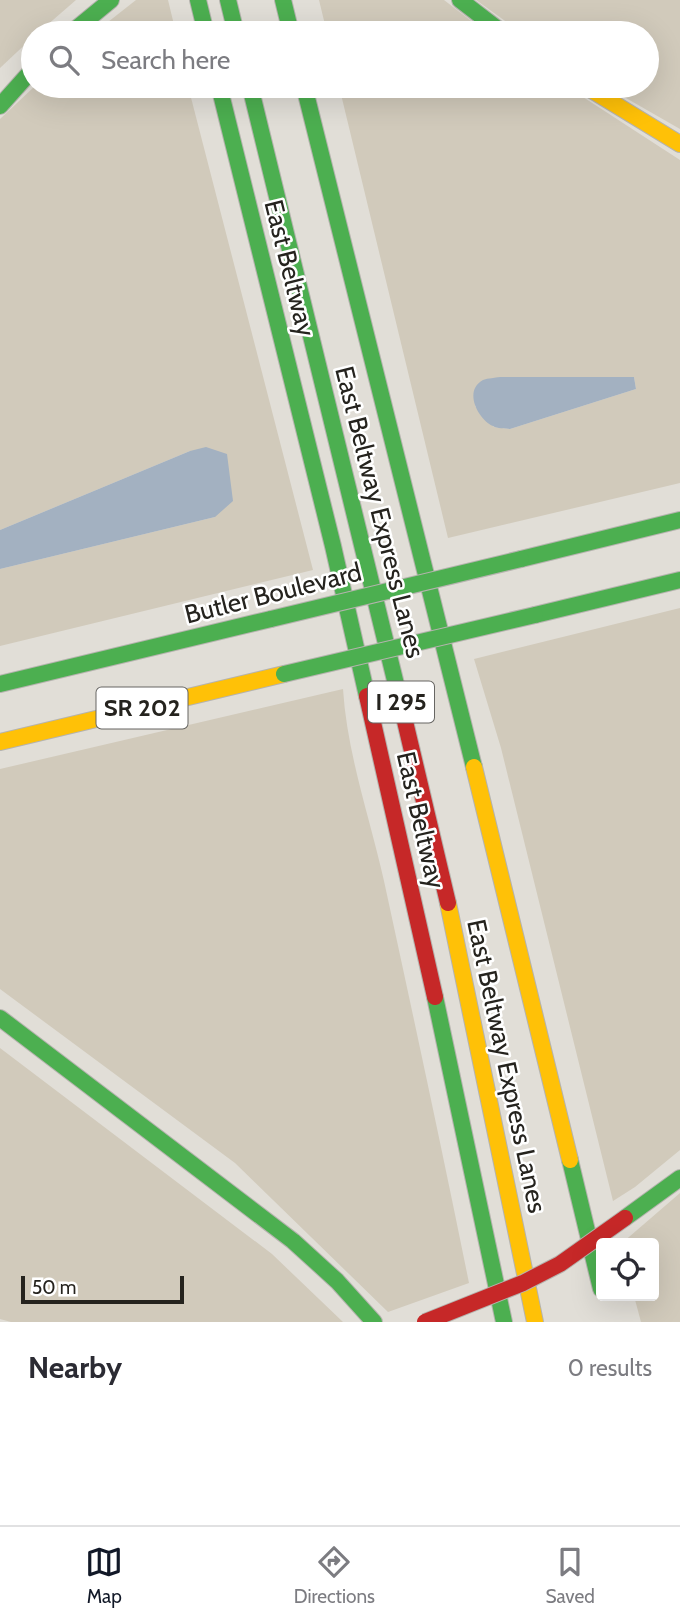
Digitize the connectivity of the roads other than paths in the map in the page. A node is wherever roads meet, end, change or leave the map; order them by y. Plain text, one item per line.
1 (111, 0) edge
2 (198, 0) edge
3 (228, 0) edge
4 (283, 0) edge
5 (460, 0) edge
6 (86, 21) edge
7 (203, 21) edge
8 (233, 21) edge
9 (288, 21) edge
10 (487, 21) edge
11 (21, 82) edge
12 (222, 98) edge
13 (253, 98) edge
14 (307, 98) edge
15 (605, 98) edge
16 (0, 106) edge
17 (680, 144) edge
18 (680, 520) edge
19 (680, 580) edge
20 (0, 684) edge
21 (0, 742) edge
22 (0, 1018) edge
23 (680, 1178) edge
24 (596, 1268) edge
25 (374, 1322) edge
26 (425, 1322) edge
27 (504, 1322) edge
28 (535, 1322) edge

1 - 6 highway
2 - 7 highway
3 - 8 highway
4 - 9 highway
5 - 10 highway
11 - 16 highway
12 - 27 highway, East Beltway / I 295
13 - 28 highway, East Beltway Express Lanes / I 295
14 - 24 highway, I 295
15 - 17 highway
18 - 20 highway, Butler Boulevard / SR 202, bridge
19 - 21 highway, SR 202, bridge
22 - 25 highway
23 - 26 highway, bridge

